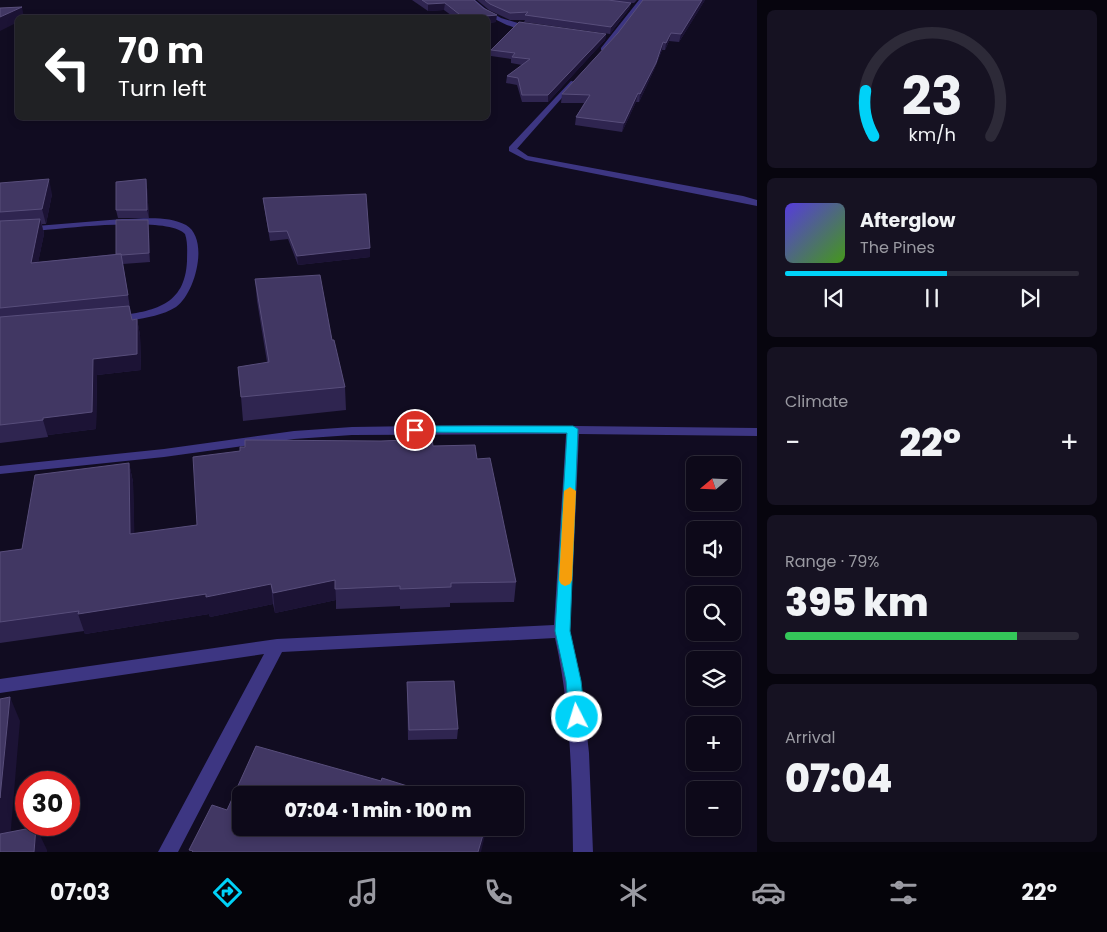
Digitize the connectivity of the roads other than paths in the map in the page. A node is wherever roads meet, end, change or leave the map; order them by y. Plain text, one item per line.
1 (472, 0) edge
2 (642, 0) edge
3 (629, 6) edge
4 (638, 7) junction
5 (489, 15) edge
6 (490, 16) edge
7 (536, 28) edge
8 (603, 37) edge
9 (613, 38) junction
10 (600, 53) edge
11 (580, 75) edge
12 (757, 203) edge
13 (0, 232) edge
14 (106, 320) edge
15 (573, 429) junction
16 (757, 432) edge
17 (0, 470) edge
18 (562, 631) junction
19 (277, 646) junction
20 (0, 686) edge
21 (168, 852) edge
22 (583, 852) edge

1 - 5 street
2 - 4 street
3 - 4 street
4 - 9 street
6 - 7 street
8 - 9 street
9 - 10 street
11 - 12 street
13 - 14 street
15 - 16 street
15 - 17 street
15 - 18 street
18 - 19 street
18 - 22 street
19 - 20 street
19 - 21 street

